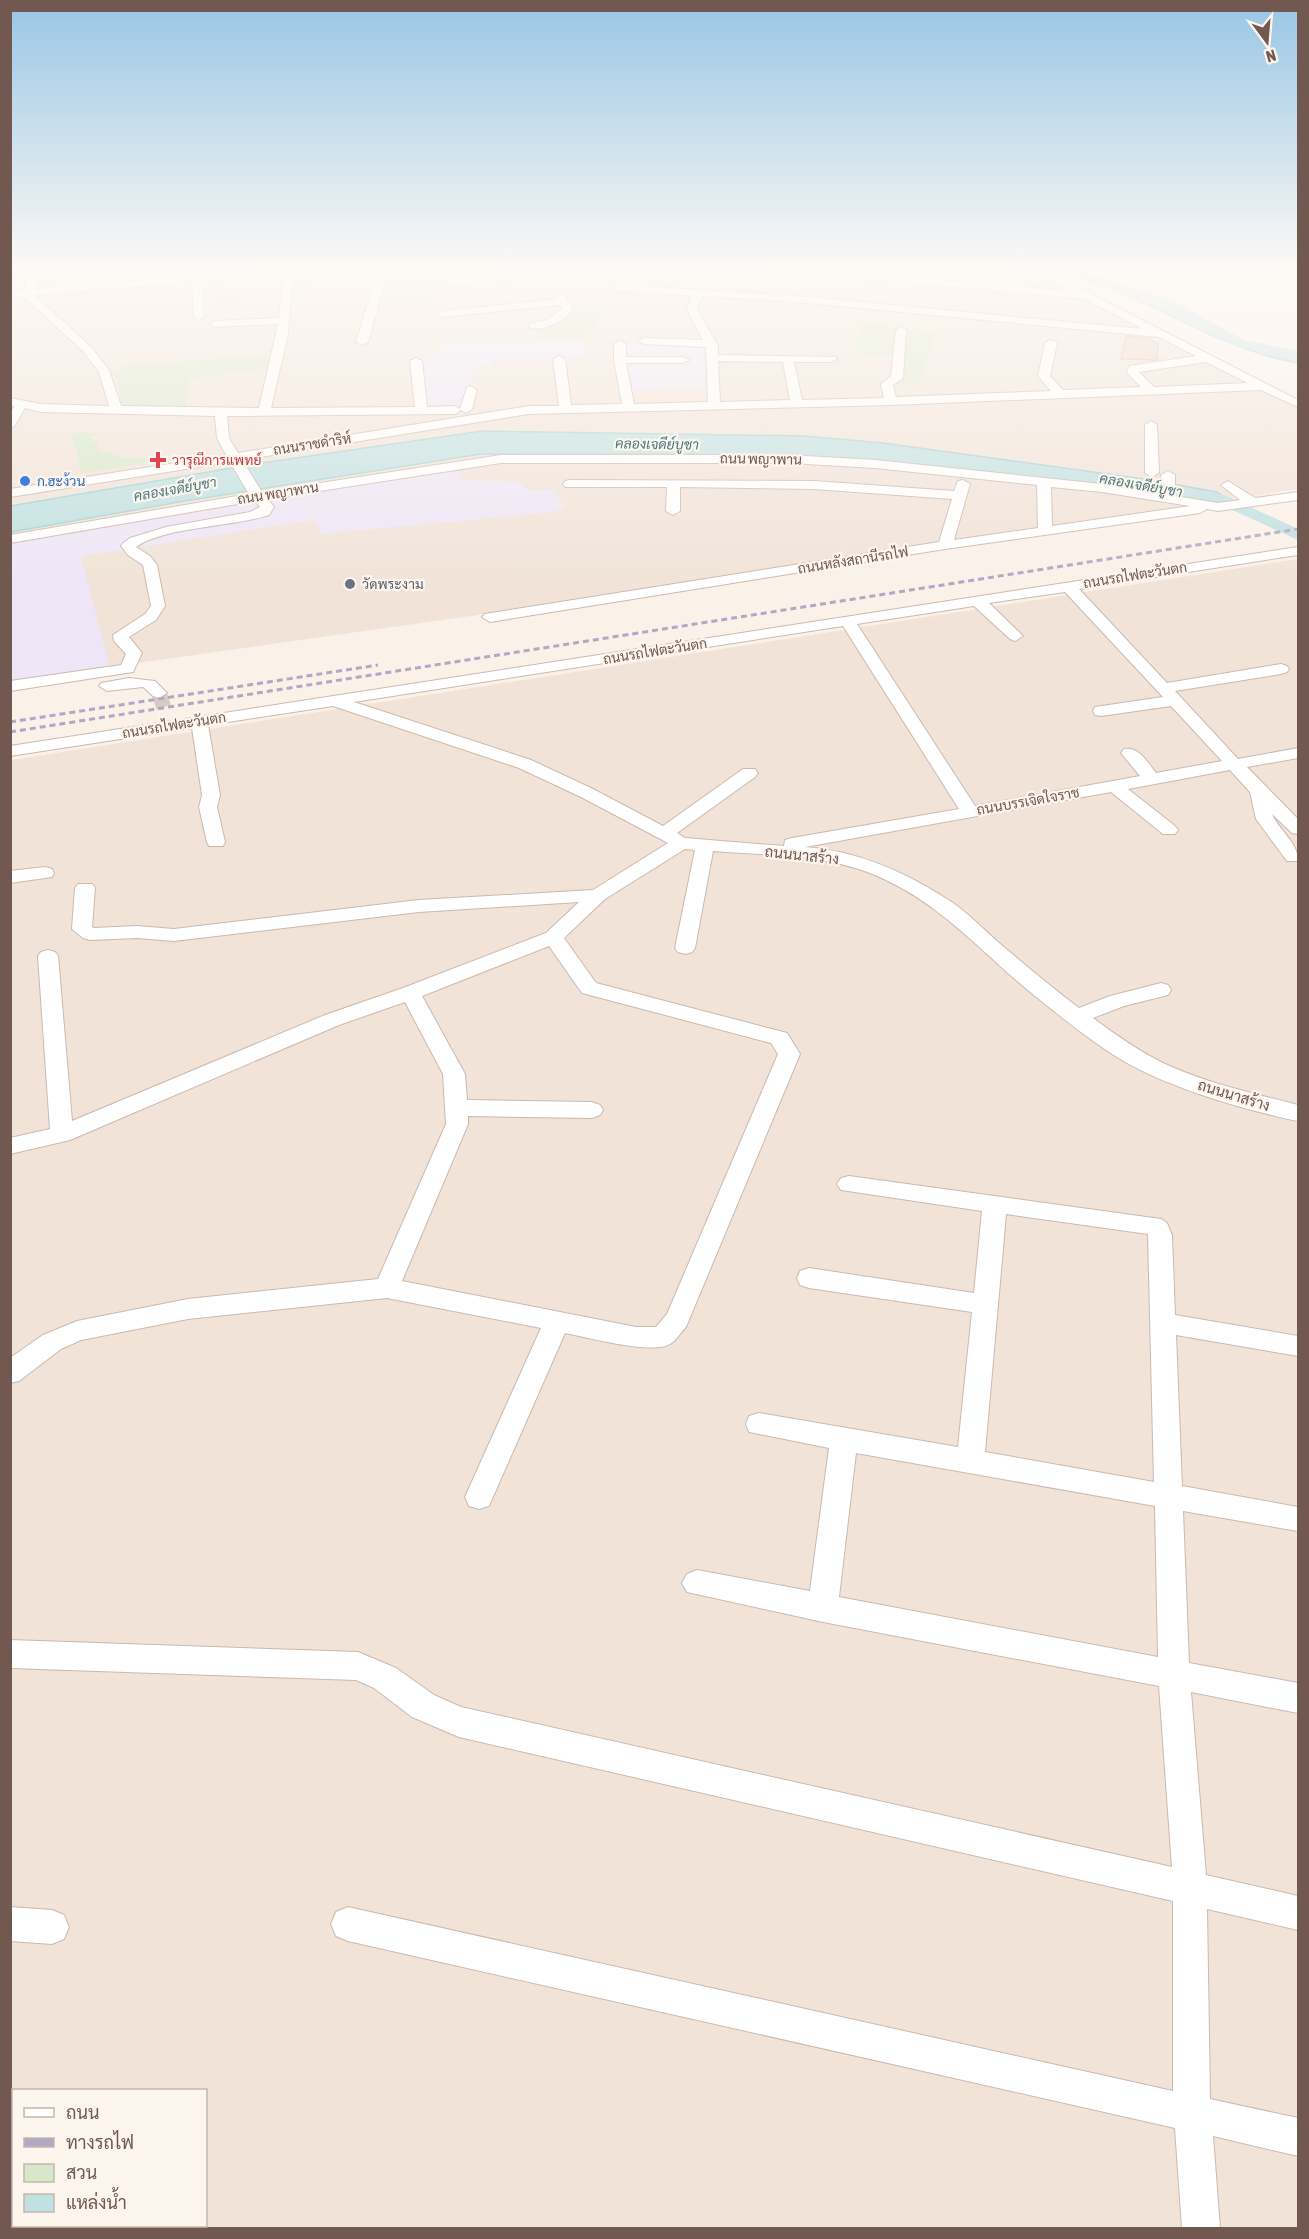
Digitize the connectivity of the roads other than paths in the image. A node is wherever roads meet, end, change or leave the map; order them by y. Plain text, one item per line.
1 (106, 375) edge
2 (273, 375) edge
3 (417, 375) edge
4 (561, 375) edge
5 (623, 375) edge
6 (713, 375) edge
7 (791, 375) edge
8 (897, 375) edge
9 (1044, 375) edge
10 (1136, 375) edge
11 (1242, 375) edge
12 (1262, 386) junction
13 (471, 390) dead end
14 (1152, 391) junction
15 (1061, 395) junction
16 (891, 401) junction
17 (16, 403) edge
18 (796, 404) junction
19 (1299, 404) edge
20 (714, 406) junction
21 (629, 407) junction
22 (466, 409) junction
23 (565, 409) junction
24 (116, 410) junction
25 (421, 410) junction
26 (440, 410) junction
27 (529, 410) junction
28 (220, 412) junction
29 (264, 412) junction
30 (451, 422) junction
31 (10, 424) edge
32 (1150, 425) dead end
33 (235, 460) junction
34 (1152, 473) dead end
35 (967, 474) junction
36 (1168, 476) dead end
37 (1044, 482) junction
38 (674, 483) junction
39 (570, 484) dead end
40 (1228, 486) dead end
41 (254, 492) junction
42 (10, 493) edge
43 (1168, 495) junction
44 (960, 496) junction
45 (1299, 496) edge
46 (1249, 503) junction
47 (1220, 507) junction
48 (674, 511) dead end
49 (1045, 531) junction
50 (10, 539) edge
51 (945, 545) junction
52 (1299, 551) edge
53 (1068, 586) junction
54 (977, 600) junction
55 (490, 617) dead end
56 (847, 620) junction
57 (820, 625) junction
58 (1015, 636) dead end
59 (1281, 669) dead end
60 (10, 686) edge
61 (159, 693) dead end
62 (1170, 694) junction
63 (10, 701) edge
64 (333, 701) junction
65 (1101, 711) dead end
66 (199, 722) junction
67 (10, 744) edge
68 (10, 751) edge
69 (1130, 753) dead end
70 (1299, 753) edge
71 (1235, 764) junction
72 (749, 773) dead end
73 (1152, 779) junction
74 (1114, 786) junction
75 (1259, 791) junction
76 (970, 812) junction
77 (1299, 829) edge
78 (1170, 830) dead end
79 (673, 839) junction
80 (216, 842) dead end
81 (705, 846) junction
82 (757, 850) junction
83 (1294, 856) dead end
84 (45, 873) dead end
85 (10, 877) edge
86 (85, 888) dead end
87 (598, 895) junction
88 (553, 937) junction
89 (685, 948) dead end
90 (48, 956) dead end
91 (1161, 990) dead end
92 (410, 993) junction
93 (1077, 1017) junction
94 (457, 1108) junction
95 (592, 1110) dead end
96 (1299, 1113) edge
97 (62, 1134) junction
98 (10, 1146) edge
99 (849, 1184) dead end
100 (995, 1204) junction
101 (809, 1278) dead end
102 (387, 1288) junction
103 (985, 1304) junction
104 (557, 1321) junction
105 (1164, 1323) junction
106 (1299, 1346) edge
107 (10, 1373) edge
108 (759, 1424) dead end
109 (844, 1439) junction
110 (970, 1461) junction
111 (479, 1497) dead end
112 (1169, 1497) junction
113 (1299, 1519) edge
114 (698, 1583) dead end
115 (823, 1608) junction
116 (10, 1654) edge
117 (1174, 1675) junction
118 (1299, 1698) edge
119 (1190, 1890) junction
120 (1299, 1913) edge
121 (10, 1924) edge
122 (348, 1924) dead end
123 (52, 1927) dead end
124 (1192, 2113) junction
125 (1299, 2137) edge
126 (1201, 2229) edge

1 - 24 street
2 - 29 street
3 - 25 street
4 - 23 street
5 - 21 street
6 - 20 street
7 - 18 street
8 - 16 street
9 - 15 street
10 - 14 street
11 - 12 street
12 - 14 street, ถนนราชดำริห์
12 - 19 street
13 - 22 street
14 - 15 street, ถนนราชดำริห์
15 - 16 street, ถนนราชดำริห์
16 - 18 street, ถนนราชดำริห์
17 - 24 street
17 - 31 street
18 - 20 street, ถนนราชดำริห์
20 - 21 street, ถนนราชดำริห์
21 - 23 street, ถนนราชดำริห์
22 - 26 street
22 - 27 street
23 - 27 street, ถนนราชดำริห์
24 - 28 street
25 - 26 street
25 - 29 street
26 - 30 street
27 - 30 street, ถนนราชดำริห์
28 - 29 street
28 - 33 street
30 - 33 street, ถนนราชดำริห์
32 - 34 street
33 - 41 street
33 - 42 street, ถนนราชดำริห์
35 - 37 street, ถนน พญาพาน
35 - 41 street, ถนน พญาพาน
35 - 44 street
36 - 43 street
37 - 43 street, ถนน พญาพาน
37 - 49 street
38 - 39 street
38 - 44 street
38 - 48 street
40 - 46 street
41 - 50 street, ถนน พญาพาน
41 - 60 street
43 - 47 street, ถนน พญาพาน
44 - 51 street
45 - 46 street, ถนน พญาพาน
46 - 47 street, ถนน พญาพาน
47 - 49 street, ถนนหลังสถานีรถไฟ
49 - 51 street, ถนนหลังสถานีรถไฟ
51 - 55 street, ถนนหลังสถานีรถไฟ
52 - 53 street, ถนนรถไฟตะวันตก
53 - 54 street, ถนนรถไฟตะวันตก
53 - 62 street
54 - 56 street, ถนนรถไฟตะวันตก
54 - 58 street
56 - 57 street, ถนนรถไฟตะวันตก
56 - 76 street
57 - 64 street, ถนนรถไฟตะวันตก
57 - 67 street
59 - 62 street
61 - 63 street
62 - 65 street
62 - 71 street
64 - 66 street, ถนนรถไฟตะวันตก
64 - 79 street, ถนนนาสร้าง
66 - 68 street, ถนนรถไฟตะวันตก
66 - 80 street
69 - 73 street
70 - 71 street, ถนนบรรเจิดใจราช
71 - 73 street, ถนนบรรเจิดใจราช
71 - 75 street
72 - 79 street
73 - 74 street, ถนนบรรเจิดใจราช
74 - 76 street, ถนนบรรเจิดใจราช
74 - 78 street
75 - 77 street
75 - 83 street
76 - 82 street, ถนนบรรเจิดใจราช
79 - 81 street, ถนนนาสร้าง
79 - 87 street
81 - 82 street, ถนนนาสร้าง
81 - 89 street
82 - 93 street, ถนนนาสร้าง
84 - 85 street
86 - 87 street
87 - 88 street
88 - 92 street
88 - 104 street
90 - 97 street
91 - 93 street
92 - 94 street
92 - 97 street
93 - 96 street, ถนนนาสร้าง
94 - 95 street
94 - 102 street
97 - 98 street
99 - 100 street
100 - 103 street
100 - 105 street
101 - 103 street
102 - 104 street
102 - 107 street
103 - 110 street
104 - 111 street
105 - 106 street
105 - 112 street
108 - 109 street
109 - 110 street
109 - 115 street
110 - 112 street
112 - 113 street
112 - 117 street
114 - 115 street
115 - 117 street
116 - 119 street
117 - 118 street
117 - 119 street
119 - 120 street
119 - 124 street
121 - 123 street
122 - 124 street
124 - 125 street
124 - 126 street

